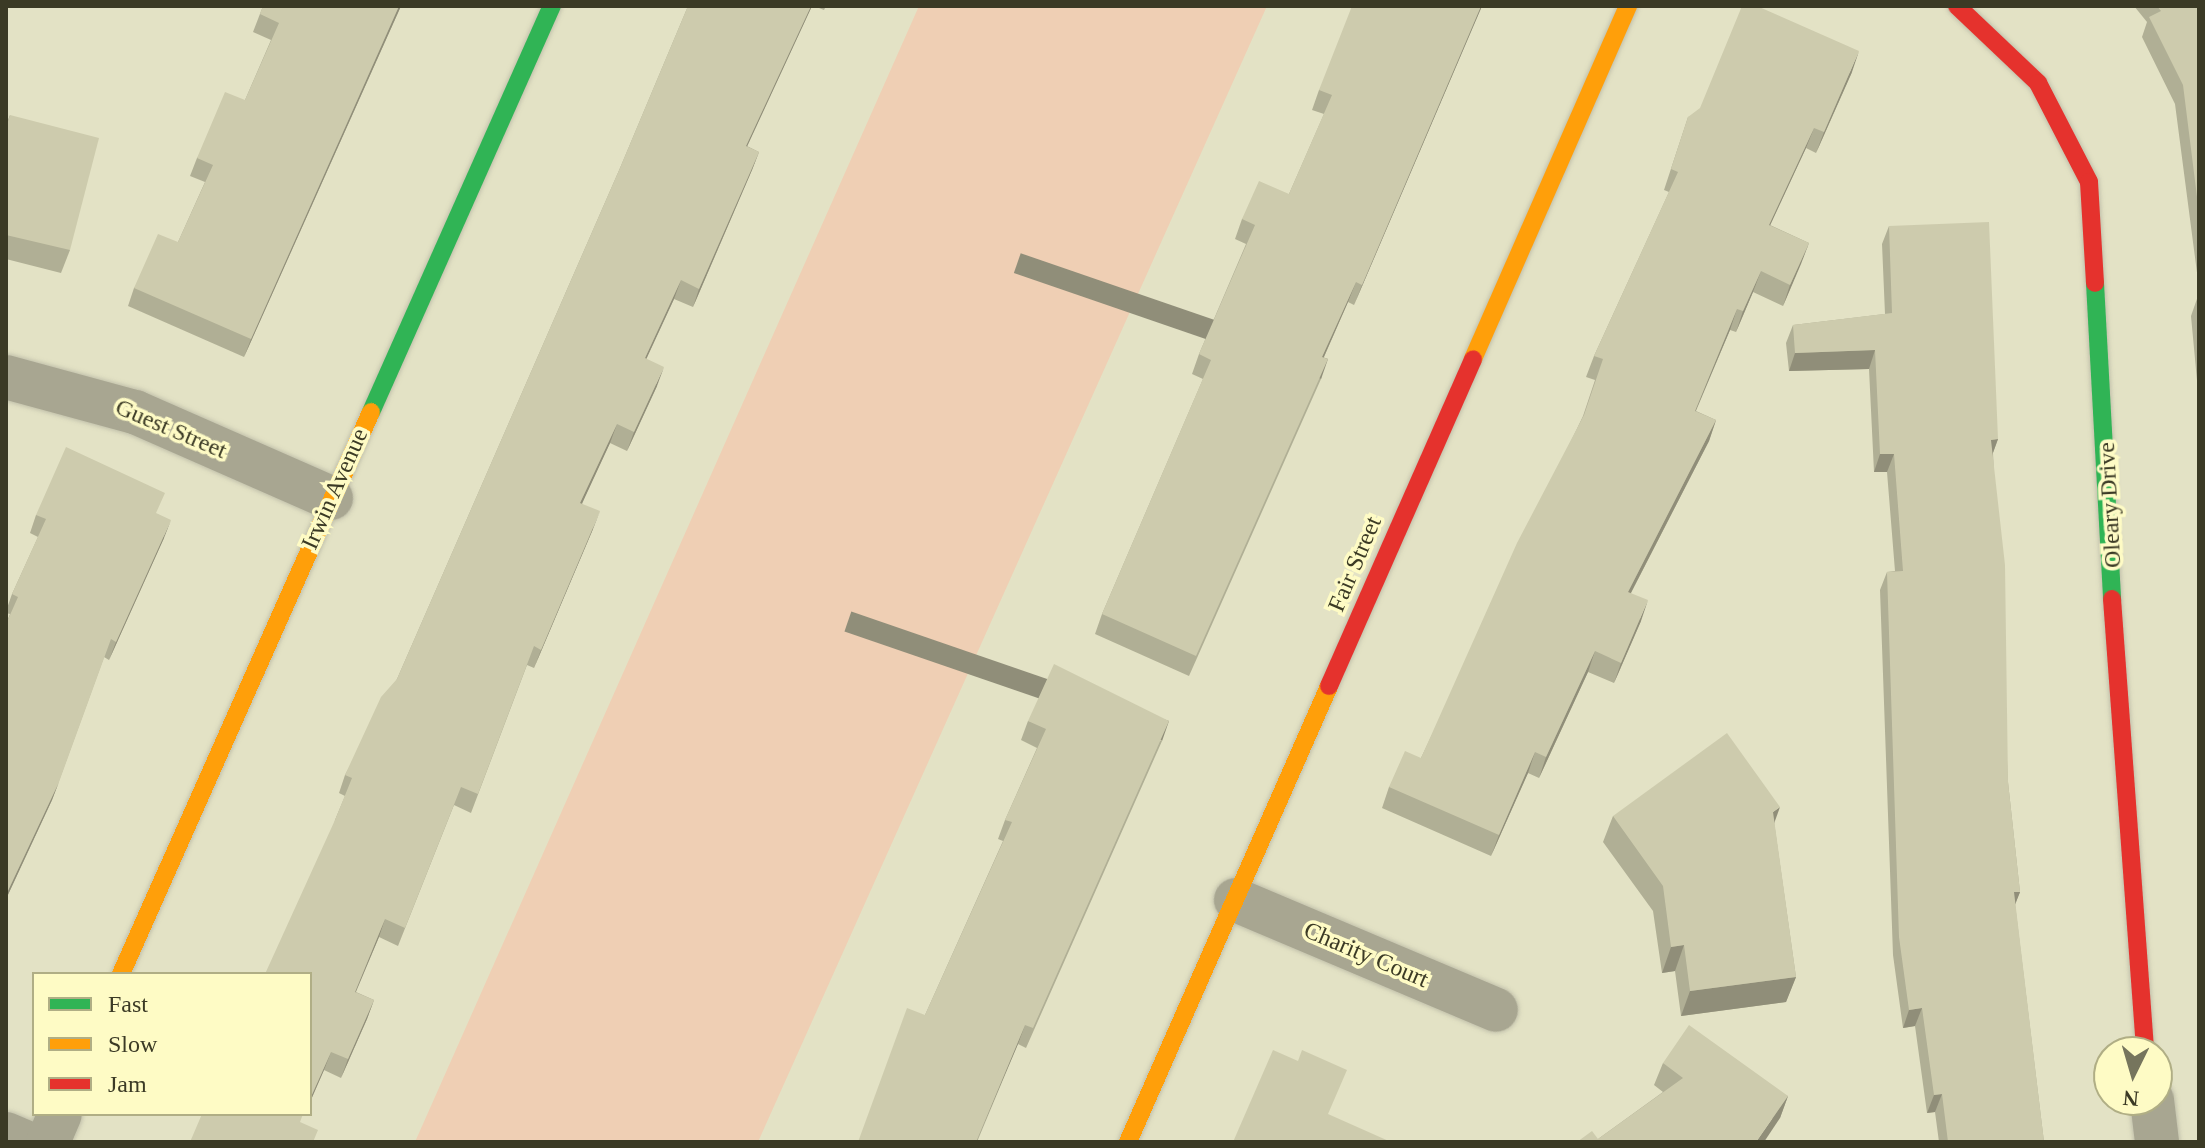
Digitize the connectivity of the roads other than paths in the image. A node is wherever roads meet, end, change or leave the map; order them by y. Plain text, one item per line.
1 (552, 6) edge
2 (1628, 6) edge
3 (1957, 6) edge
4 (6, 377) edge
5 (331, 498) junction
6 (1236, 900) junction
7 (122, 972) edge
8 (1496, 1010) dead end
9 (2143, 1036) edge
10 (59, 1116) edge
11 (2154, 1116) edge
12 (6, 1134) edge
13 (25, 1142) edge
14 (48, 1142) edge
15 (1128, 1142) edge
16 (2157, 1142) edge

1 - 5 street, Irwin Avenue
2 - 6 street, Fair Street
3 - 9 street, Oleary Drive
4 - 5 street, Guest Street
5 - 7 street, Irwin Avenue
6 - 8 street, Charity Court
6 - 15 street, Fair Street
10 - 14 street
11 - 16 street
12 - 13 street

